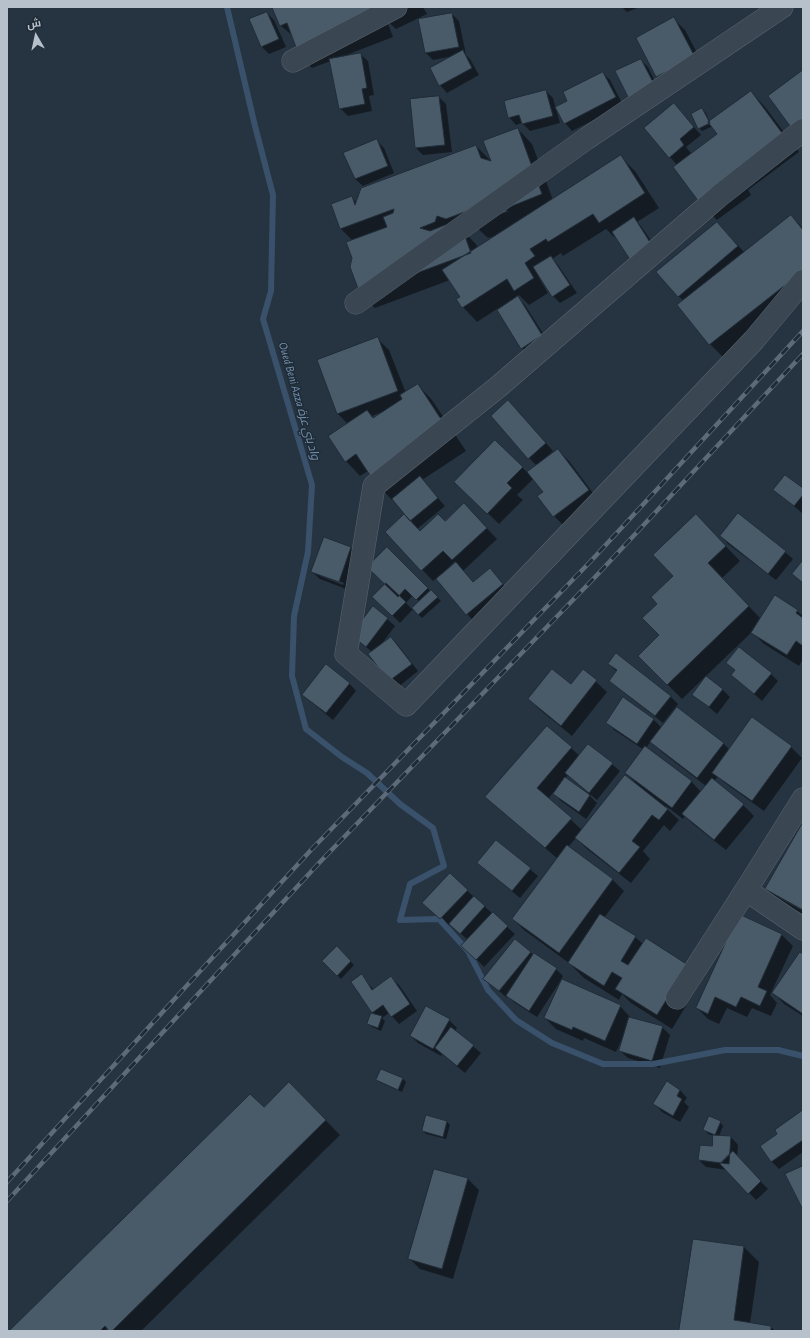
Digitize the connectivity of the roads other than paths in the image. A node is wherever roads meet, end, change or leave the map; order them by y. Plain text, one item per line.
1 (396, 7) edge
2 (782, 7) edge
3 (293, 61) dead end
4 (803, 130) edge
5 (803, 282) edge
6 (356, 303) dead end
7 (803, 799) edge
8 (746, 890) junction
9 (803, 929) edge
10 (677, 998) dead end

1 - 3 street
2 - 6 street
4 - 5 street
7 - 8 street
8 - 9 street
8 - 10 street

